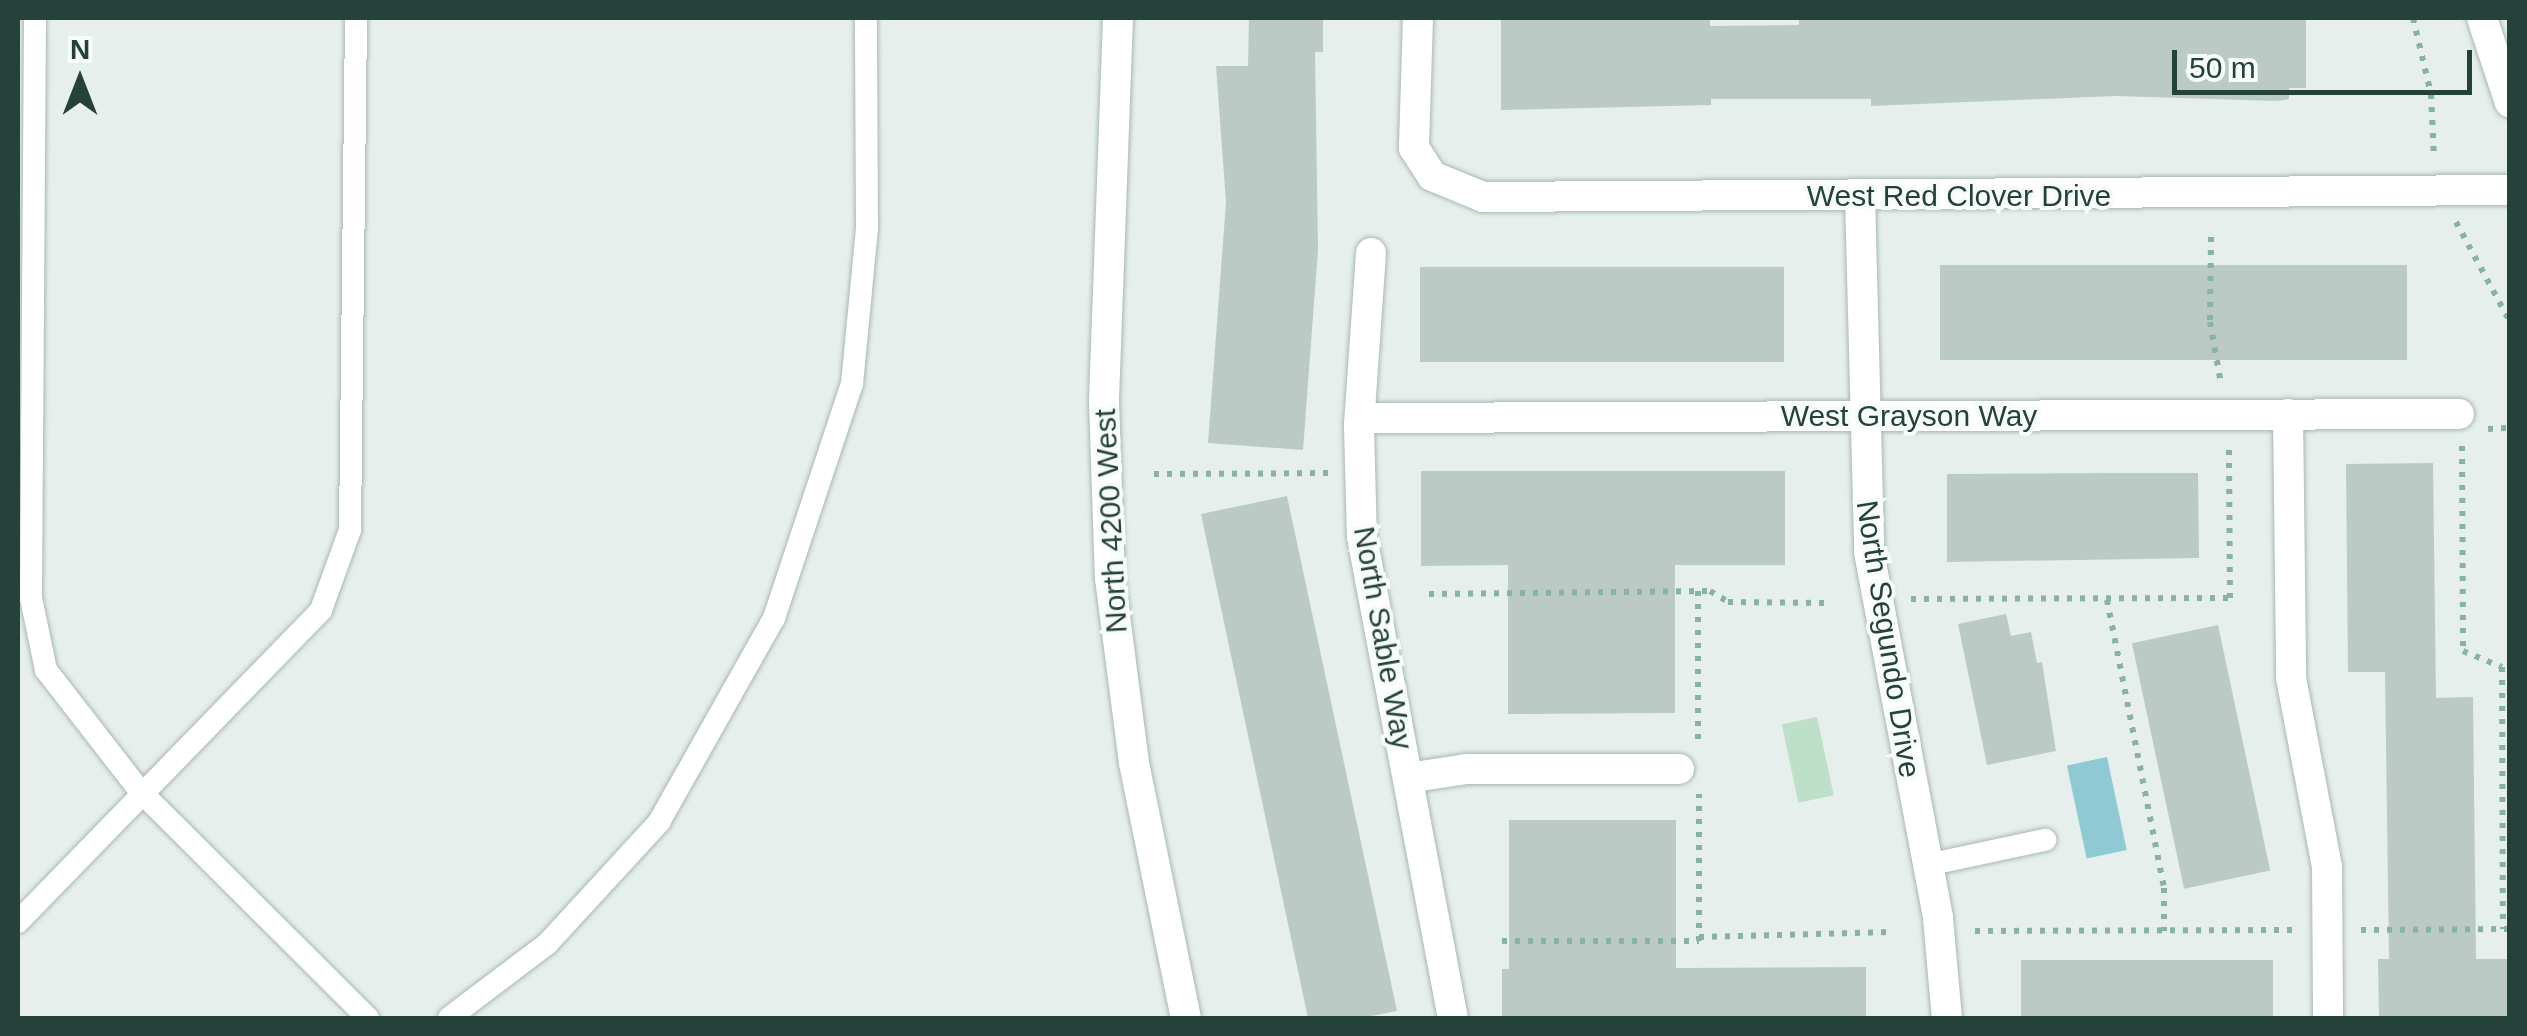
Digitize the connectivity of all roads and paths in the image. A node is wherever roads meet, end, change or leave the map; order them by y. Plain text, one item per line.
1 (35, 18) edge
2 (356, 18) edge
3 (866, 18) edge
4 (1118, 18) edge
5 (1418, 18) edge
6 (2413, 18) edge
7 (2482, 18) edge
8 (26, 52) edge
9 (2510, 103) edge
10 (2432, 153) dead end
11 (2510, 190) edge
12 (1860, 197) junction
13 (2456, 227) dead end
14 (2211, 237) dead end
15 (1371, 253) dead end
16 (2510, 322) edge
17 (2222, 390) dead end
18 (2288, 414) junction
19 (1862, 416) junction
20 (1360, 418) junction
21 (2466, 424) junction
22 (2510, 428) edge
23 (2229, 435) dead end
24 (1336, 472) dead end
25 (1154, 474) dead end
26 (1698, 591) junction
27 (1429, 594) dead end
28 (1910, 600) dead end
29 (2107, 600) junction
30 (1825, 603) dead end
31 (2506, 666) edge
32 (1698, 745) dead end
33 (1689, 776) joint
34 (1408, 778) junction
35 (140, 792) junction
36 (2045, 840) dead end
37 (1927, 865) junction
38 (18, 922) edge
39 (2506, 929) edge
40 (2164, 930) junction
41 (2306, 930) dead end
42 (2350, 930) dead end
43 (1975, 931) dead end
44 (1891, 932) dead end
45 (1699, 937) junction
46 (1502, 941) dead end
47 (368, 1018) edge
48 (449, 1018) edge
49 (1186, 1018) edge
50 (1453, 1018) edge
51 (1947, 1018) edge
52 (2328, 1018) edge

1 - 8 lane
2 - 35 lane
3 - 48 lane
4 - 49 street, North 4200 West
5 - 12 street, West Red Clover Drive
6 - 10 path
7 - 9 street
8 - 35 lane
11 - 12 street, West Red Clover Drive
12 - 19 street, North Segundo Drive
13 - 16 path
14 - 17 path
15 - 20 street, North Sable Way
18 - 19 street, West Grayson Way
18 - 21 street, West Grayson Way
18 - 52 street
19 - 20 street, West Grayson Way
19 - 37 street, North Segundo Drive
20 - 34 street, North Sable Way
21 - 22 path
21 - 31 path
23 - 29 path
24 - 25 path
26 - 27 path
26 - 30 path
26 - 32 path
28 - 29 path
29 - 40 path
31 - 39 path
33 - 34 street
33 - 45 path
34 - 50 street, North Sable Way
35 - 38 lane
35 - 47 lane
36 - 37 lane
37 - 51 street, North Segundo Drive
39 - 42 path
40 - 41 path
40 - 43 path
44 - 45 path
45 - 46 path

